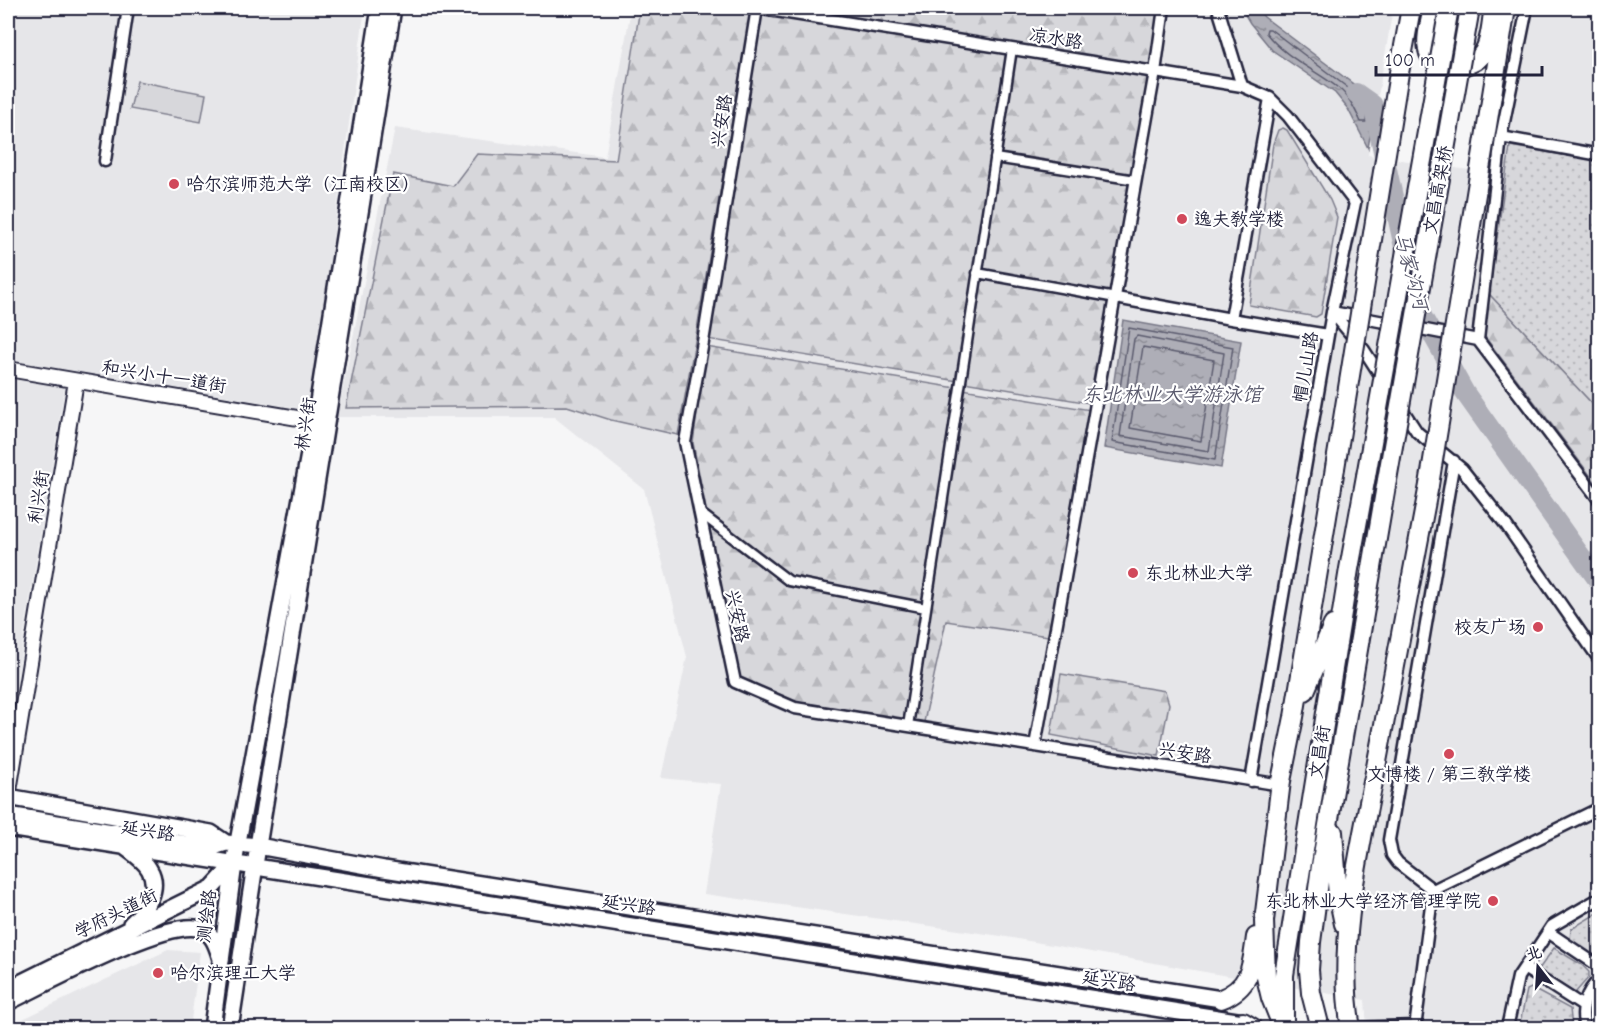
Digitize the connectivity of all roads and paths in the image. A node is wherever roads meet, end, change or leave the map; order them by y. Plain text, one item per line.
1 (128, 8) edge
2 (380, 8) edge
3 (393, 8) edge
4 (757, 8) edge
5 (1164, 8) edge
6 (1218, 8) edge
7 (1411, 8) edge
8 (1433, 8) edge
9 (1449, 8) edge
10 (1470, 8) edge
11 (1494, 8) edge
12 (1506, 8) edge
13 (1527, 8) edge
14 (1012, 49) junction
15 (1155, 72) junction
16 (1242, 86) junction
17 (1270, 98) junction
18 (1501, 137) junction
19 (1599, 155) edge
20 (995, 158) junction
21 (105, 161) dead end
22 (1136, 180) junction
23 (977, 273) junction
24 (1116, 298) junction
25 (1332, 312) junction
26 (1232, 319) junction
27 (1328, 335) junction
28 (1478, 340) junction
29 (8, 369) edge
30 (76, 381) junction
31 (315, 421) junction
32 (1454, 461) junction
33 (1366, 476) joint
34 (1387, 480) joint
35 (1599, 501) edge
36 (699, 512) junction
37 (1349, 569) junction
38 (926, 608) junction
39 (1599, 659) edge
40 (1294, 717) junction
41 (908, 726) junction
42 (1035, 746) junction
43 (1251, 781) junction
44 (1281, 785) junction
45 (8, 797) edge
46 (1278, 805) junction
47 (1599, 808) edge
48 (1331, 814) junction
49 (8, 815) edge
50 (8, 828) edge
51 (232, 843) junction
52 (258, 846) junction
53 (125, 847) junction
54 (234, 864) junction
55 (255, 866) junction
56 (1433, 890) junction
57 (1599, 898) edge
58 (1548, 932) junction
59 (116, 935) junction
60 (1347, 937) junction
61 (221, 960) junction
62 (1599, 967) edge
63 (1524, 968) junction
64 (1599, 979) edge
65 (8, 989) edge
66 (1221, 999) joint
67 (8, 1002) edge
68 (1583, 1006) junction
69 (1248, 1025) edge
70 (1415, 1027) edge
71 (1351, 1028) edge
72 (212, 1029) edge
73 (230, 1029) edge
74 (1284, 1029) edge
75 (1320, 1029) edge
76 (1507, 1029) edge
77 (1586, 1029) edge

1 - 21 street
2 - 31 main road, 林兴街
3 - 52 main road, 林兴街
4 - 14 street, 凉水路
4 - 36 street, 兴安路
5 - 15 street
6 - 16 street
7 - 40 main road, bridge
8 - 11 main road
9 - 33 main road, 文昌高架桥, bridge
10 - 34 main road, 文昌高架桥, bridge
12 - 60 main road, bridge
13 - 18 street
14 - 15 street, 凉水路
14 - 20 street
15 - 16 street, 凉水路
15 - 22 street
16 - 17 street, 帽儿山路
17 - 25 street, 帽儿山路
17 - 26 street
18 - 19 street
18 - 28 street
20 - 22 street
20 - 23 street
22 - 24 street
23 - 24 street
23 - 38 street
24 - 26 street
24 - 42 street
25 - 27 street, 帽儿山路
25 - 28 street, bridge
25 - 32 street
26 - 27 street
27 - 43 street, 帽儿山路
28 - 35 street
29 - 30 street, 和兴小十一道街
30 - 31 street, 和兴小十一道街
30 - 45 street, 利兴街
31 - 51 main road, 林兴街
32 - 39 street
32 - 56 street
33 - 37 main road, 文昌街
34 - 48 main road, 文昌街
36 - 38 street
36 - 41 street, 兴安路
37 - 40 main road
37 - 74 main road, 文昌街
38 - 41 street
40 - 44 main road
41 - 42 street, 兴安路
42 - 43 street, 兴安路
43 - 44 street, 兴安路
44 - 46 main road
45 - 51 main road, 延兴路
46 - 66 main road
46 - 74 main road
47 - 56 street
48 - 60 main road
48 - 75 main road, 文昌街
49 - 51 main road
50 - 53 main road, 延兴路
51 - 52 main road, 延兴路
51 - 54 main road, 测绘路
52 - 55 main road
52 - 66 main road, 延兴路
53 - 54 main road, 延兴路
53 - 59 main road
54 - 55 main road, 延兴路
54 - 59 main road, 学府头道街
54 - 61 main road, 测绘路
55 - 69 main road, 延兴路
55 - 73 main road
56 - 70 street
57 - 58 street
58 - 62 street
58 - 63 street
59 - 65 main road, 学府头道街
60 - 71 main road
61 - 67 main road, 学府头道街
61 - 72 main road, 测绘路
63 - 68 street
63 - 76 street
64 - 68 street
68 - 77 street
70 - 71 street

